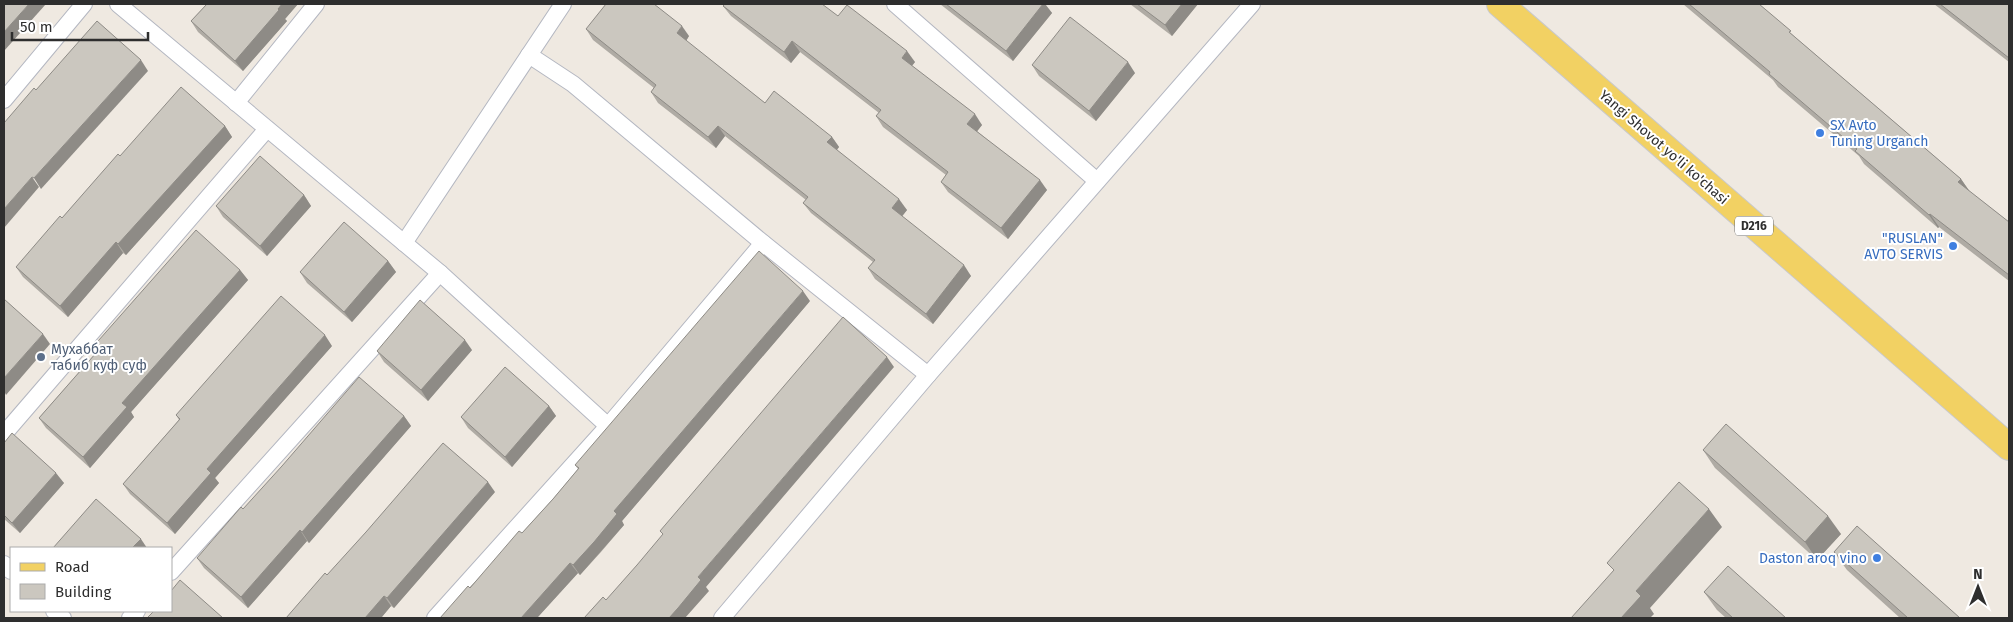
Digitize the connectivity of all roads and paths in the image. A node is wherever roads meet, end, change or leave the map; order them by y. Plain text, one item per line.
1 (84, 4) edge
2 (118, 4) edge
3 (316, 4) edge
4 (564, 4) edge
5 (895, 4) edge
6 (1252, 4) edge
7 (1500, 4) edge
8 (529, 55) junction
9 (4, 100) edge
10 (236, 102) junction
11 (267, 129) junction
12 (1097, 181) junction
13 (404, 243) junction
14 (763, 243) junction
15 (440, 273) junction
16 (928, 375) junction
17 (608, 426) junction
18 (4, 434) edge
19 (2009, 447) edge
20 (172, 571) edge
21 (435, 618) edge
22 (722, 618) edge

1 - 9 street
2 - 10 street
3 - 10 street
4 - 8 street
5 - 12 street
6 - 12 street
7 - 19 main road, Yangi Shovot yo'li ko'chasi / D216
8 - 13 street
8 - 14 street
10 - 11 street
11 - 13 street
11 - 18 street
12 - 16 street
13 - 15 street
14 - 16 street
14 - 17 street
15 - 17 street
15 - 20 street
16 - 22 street
17 - 21 street

